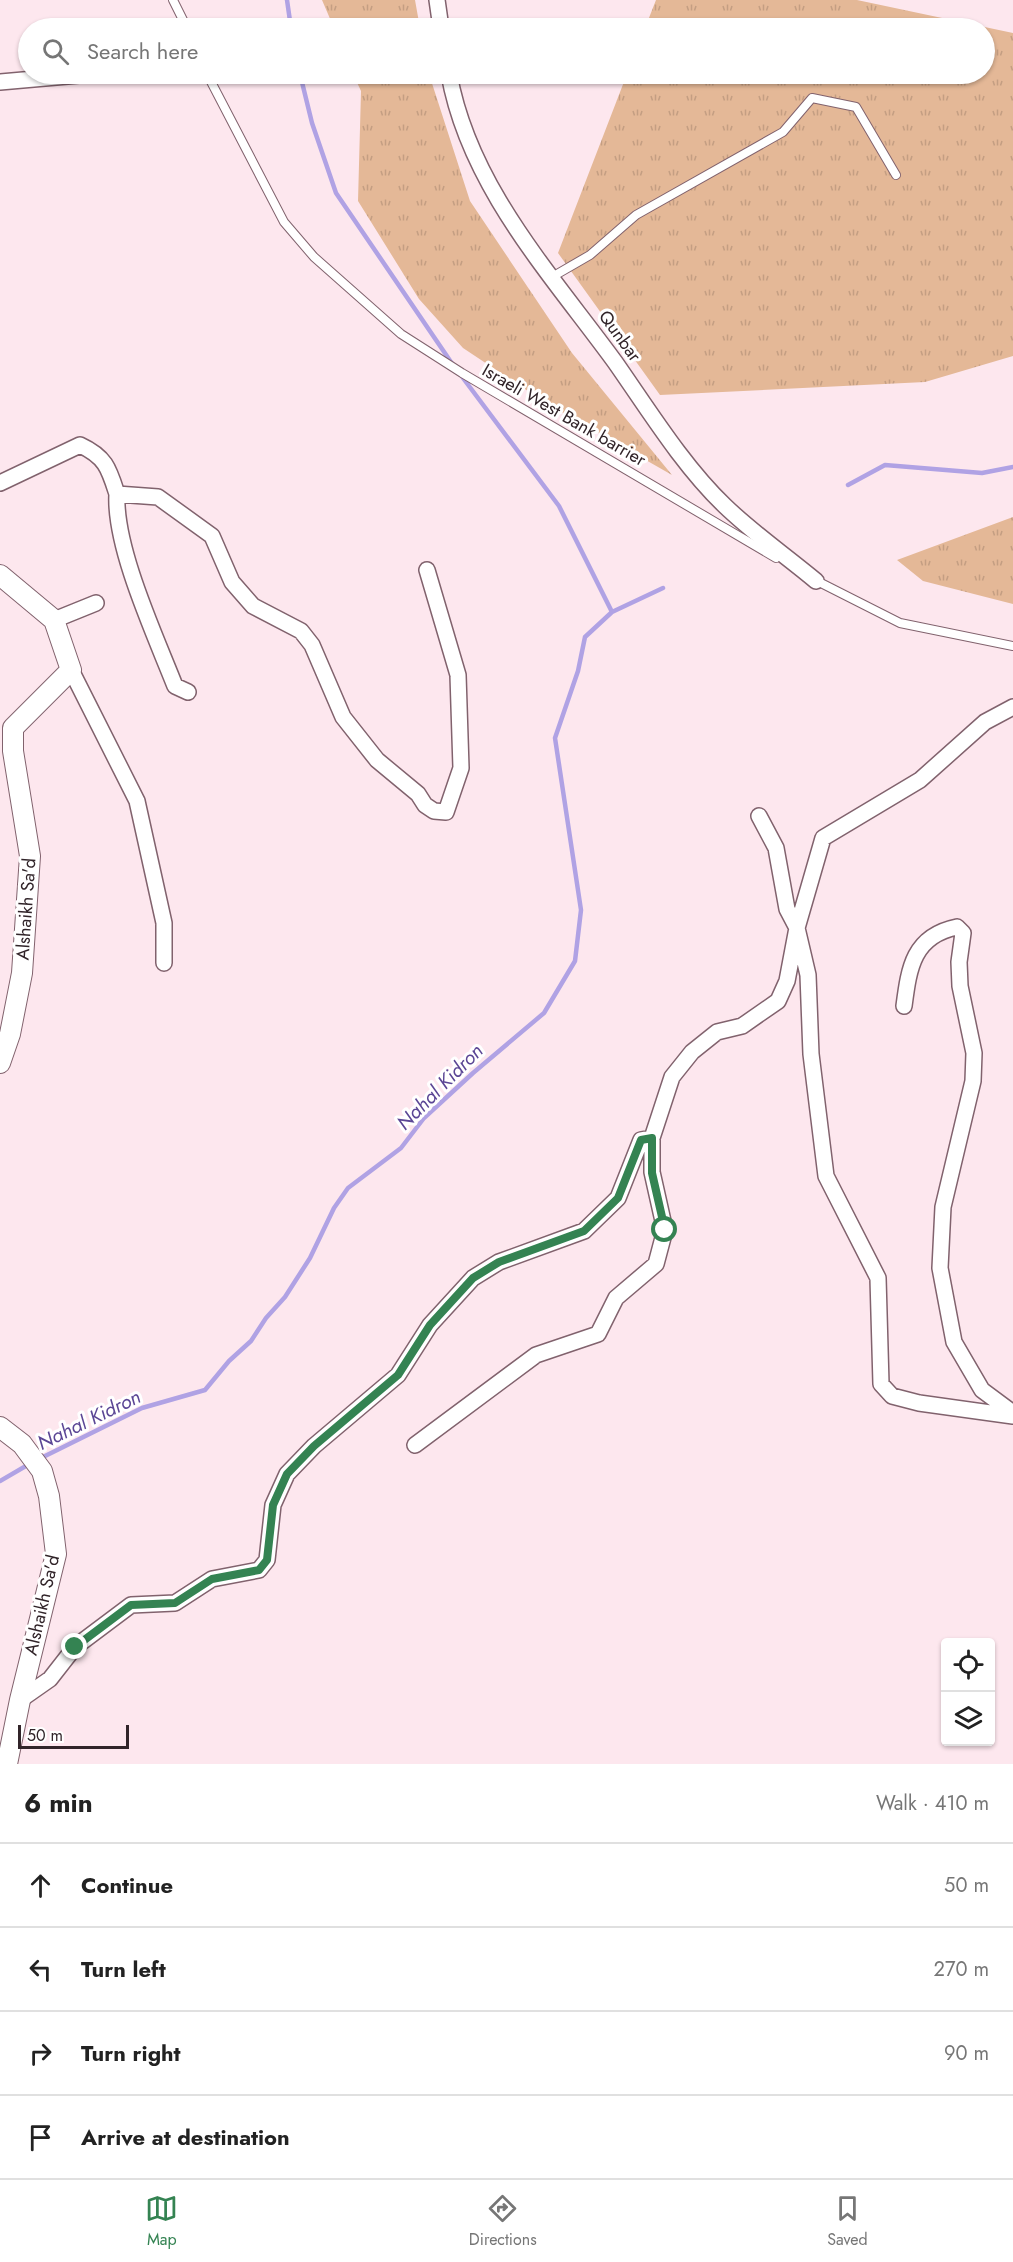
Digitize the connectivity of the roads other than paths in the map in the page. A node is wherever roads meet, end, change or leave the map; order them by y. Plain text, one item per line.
1 (173, 0) edge
2 (437, 0) edge
3 (182, 18) edge
4 (440, 18) edge
5 (18, 80) edge
6 (0, 82) edge
7 (212, 84) edge
8 (452, 84) edge
9 (896, 175) dead end
10 (552, 277) junction
11 (0, 483) edge
12 (117, 494) junction
13 (427, 570) dead end
14 (0, 576) edge
15 (816, 581) junction
16 (96, 603) dead end
17 (54, 620) junction
18 (1013, 646) edge
19 (71, 670) junction
20 (188, 692) dead end
21 (1013, 707) edge
22 (759, 816) dead end
23 (797, 928) junction
24 (164, 963) dead end
25 (904, 1006) dead end
26 (0, 1063) edge
27 (652, 1138) junction
28 (1013, 1415) edge
29 (0, 1427) edge
30 (415, 1445) dead end
31 (20, 1700) junction
32 (7, 1764) edge

1 - 3 lane
2 - 4 street
5 - 6 street
7 - 15 lane, Israeli West Bank barrier
8 - 10 street, Qunbar
9 - 10 lane
10 - 15 street, Qunbar
11 - 12 street
12 - 13 street
12 - 20 street
14 - 17 street
15 - 18 lane, Israeli West Bank barrier
16 - 17 street
17 - 19 street
19 - 24 street
19 - 26 street, Alshaikh Sa'd
21 - 23 street
22 - 23 street
23 - 27 street
23 - 28 street
25 - 28 street
27 - 30 street
27 - 31 street
29 - 31 street, Alshaikh Sa'd
31 - 32 street, Alshaikh Sa'd

